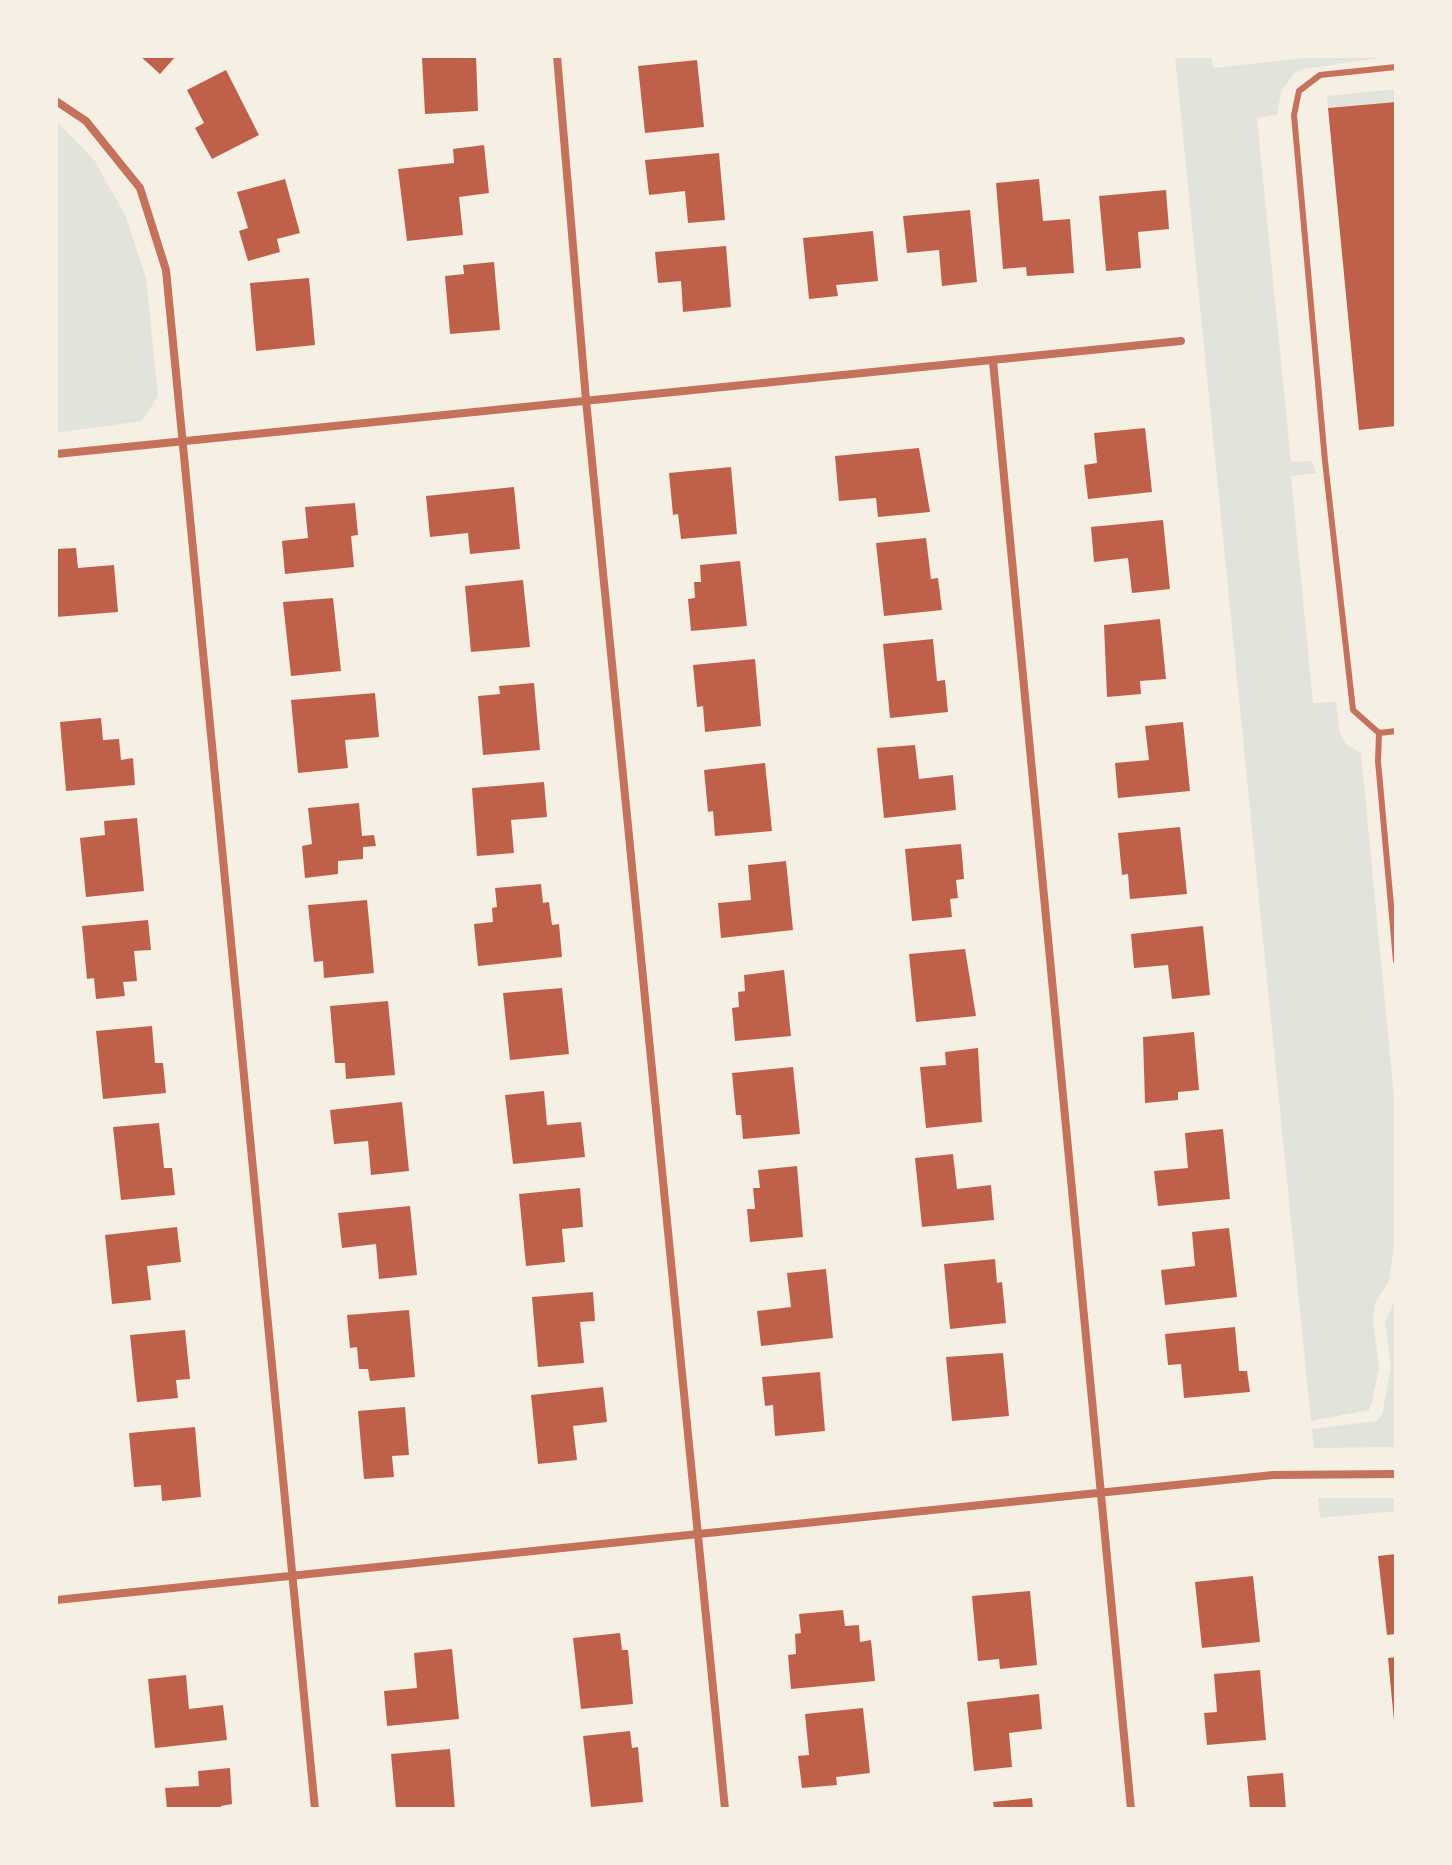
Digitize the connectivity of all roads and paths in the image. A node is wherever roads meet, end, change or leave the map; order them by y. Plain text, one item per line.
1 (557, 56) edge
2 (1396, 67) edge
3 (56, 101) edge
4 (1181, 341) dead end
5 (993, 361) junction
6 (586, 400) junction
7 (184, 439) junction
8 (56, 454) edge
9 (1396, 731) edge
10 (1379, 733) junction
11 (1396, 961) edge
12 (1396, 1474) edge
13 (1099, 1493) junction
14 (699, 1535) junction
15 (293, 1576) junction
16 (56, 1600) edge
17 (315, 1809) edge
18 (725, 1809) edge
19 (1131, 1809) edge

1 - 6 street
2 - 10 lane
3 - 7 street
4 - 5 street
5 - 6 street
5 - 13 street
6 - 7 street
6 - 14 street
7 - 8 street
7 - 15 street
9 - 10 lane
10 - 11 lane
12 - 13 street
13 - 14 street
13 - 19 street
14 - 15 street
14 - 18 street
15 - 16 street
15 - 17 street

